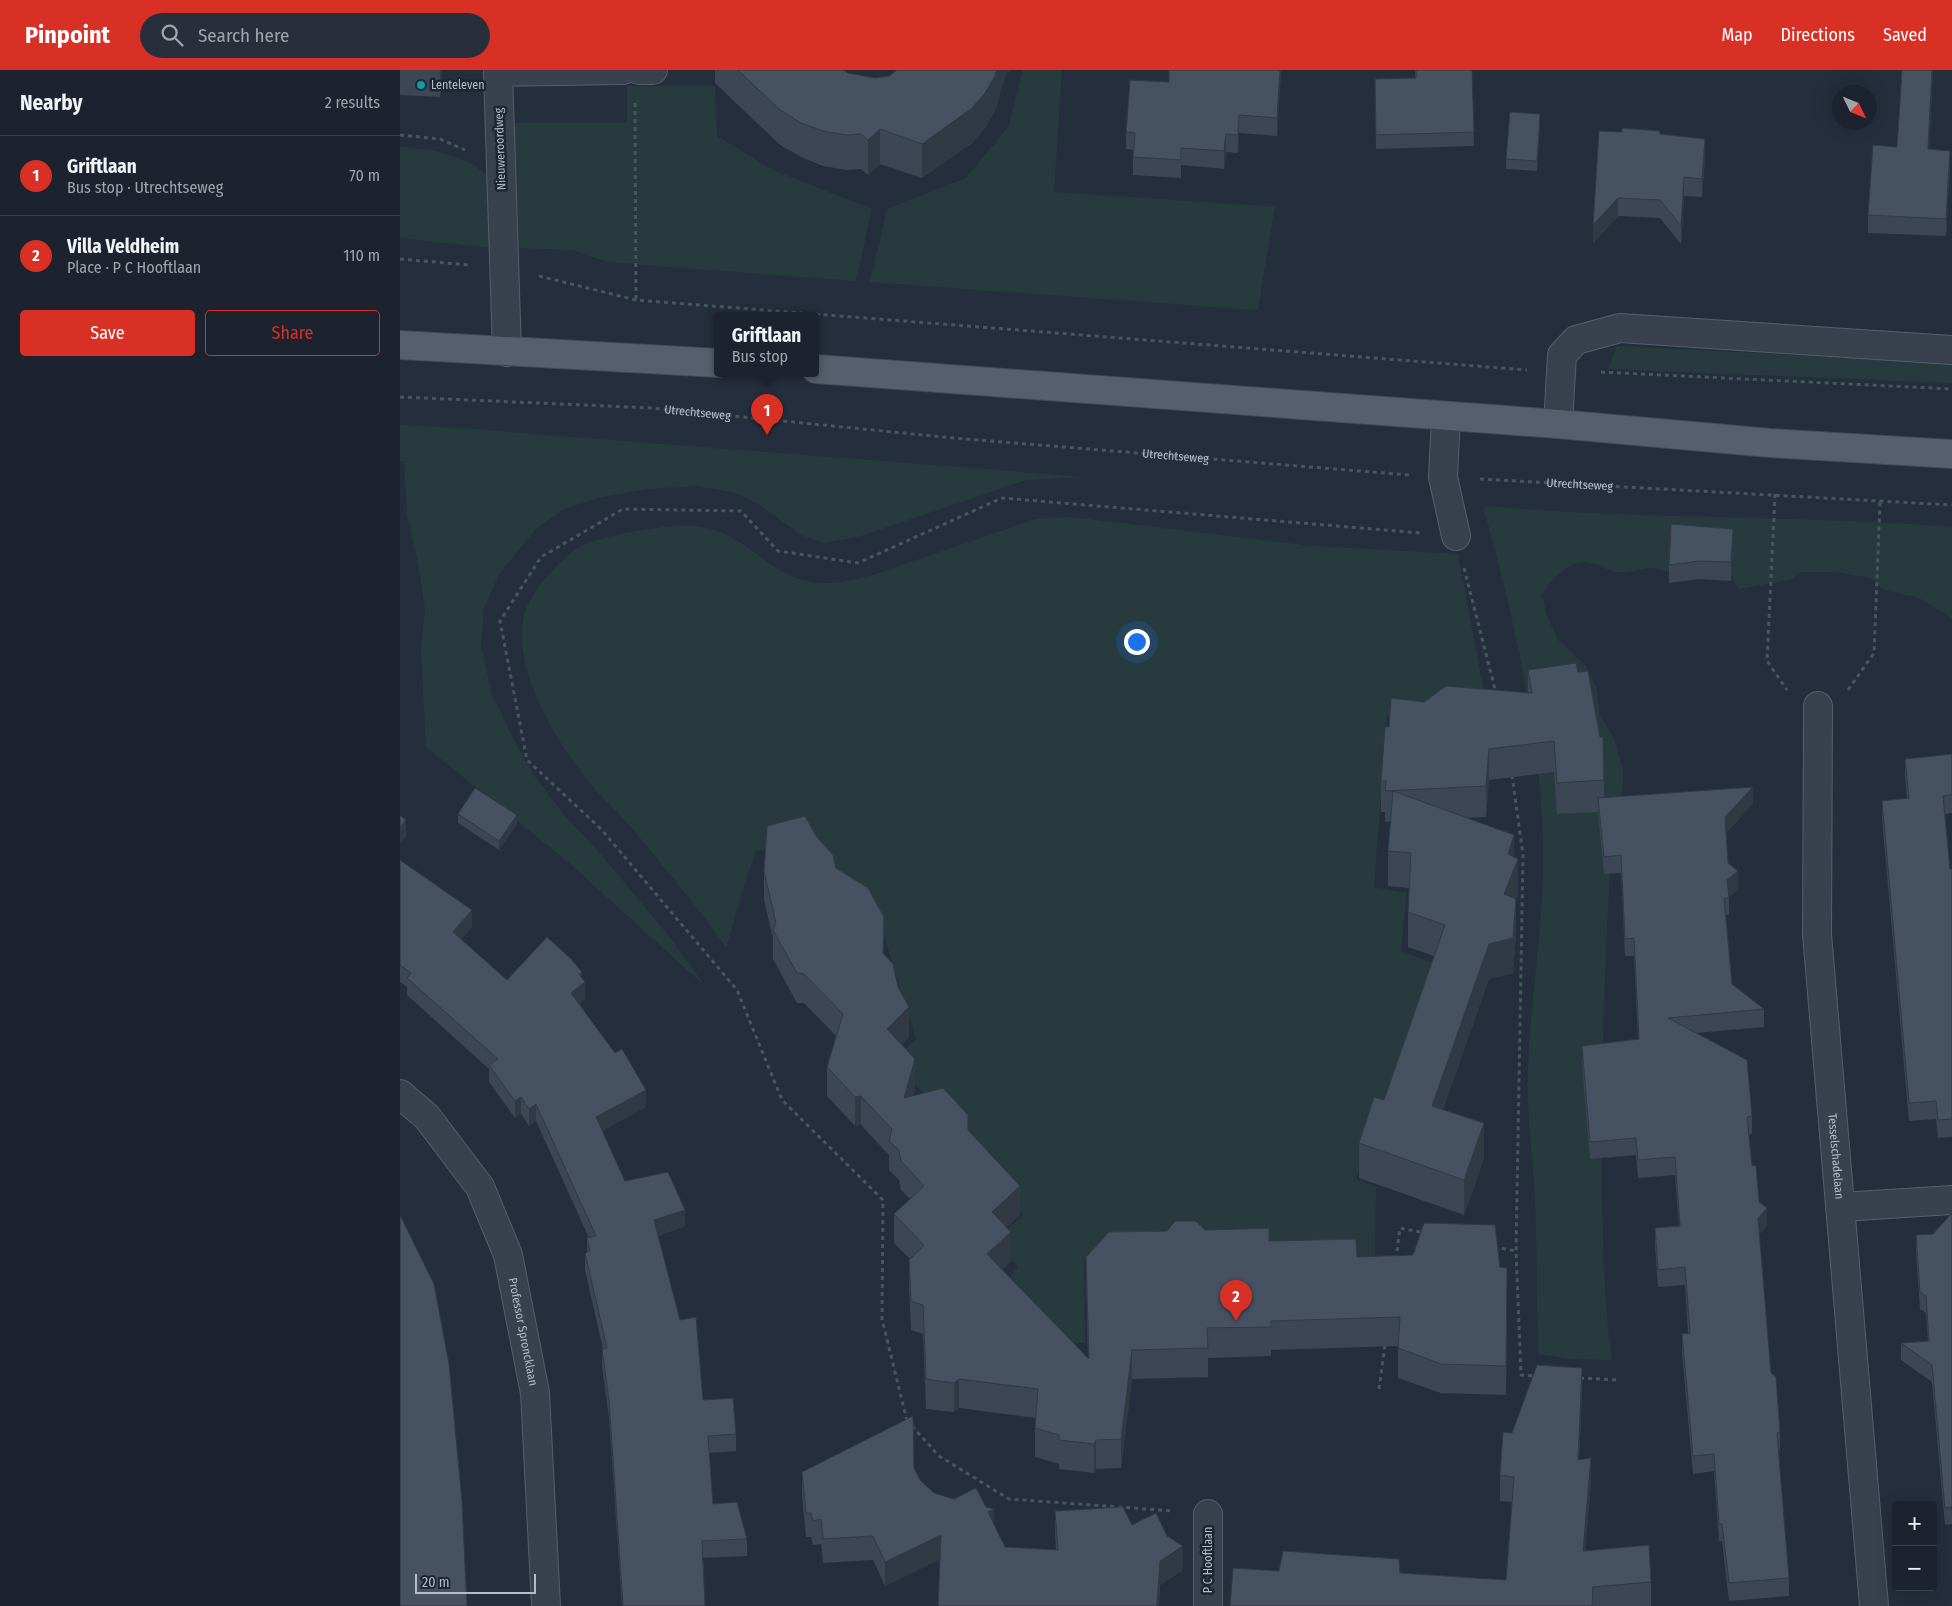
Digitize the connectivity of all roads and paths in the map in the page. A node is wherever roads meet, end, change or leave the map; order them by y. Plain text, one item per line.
1 (623, 70) edge
2 (639, 70) edge
3 (653, 70) edge
4 (498, 71) edge
5 (634, 99) dead end
6 (400, 135) edge
7 (501, 181) junction
8 (400, 259) edge
9 (505, 268) junction
10 (636, 300) junction
11 (785, 312) edge
12 (819, 315) edge
13 (400, 345) edge
14 (1952, 350) edge
15 (507, 352) junction
16 (714, 363) edge
17 (819, 369) edge
18 (1561, 370) junction
19 (1952, 389) edge
20 (400, 397) edge
21 (1446, 416) junction
22 (1558, 424) junction
23 (1952, 454) edge
24 (1443, 477) junction
25 (1775, 494) junction
26 (1880, 502) junction
27 (1952, 505) edge
28 (1456, 536) junction
29 (1498, 699) edge
30 (1818, 706) junction
31 (1511, 766) edge
32 (400, 1094) edge
33 (1952, 1200) edge
34 (1842, 1207) junction
35 (1429, 1234) edge
36 (1487, 1246) edge
37 (1516, 1251) junction
38 (1395, 1266) edge
39 (1385, 1342) edge
40 (1541, 1376) edge
41 (1570, 1377) edge
42 (1618, 1380) dead end
43 (1379, 1390) dead end
44 (1208, 1514) joint
45 (546, 1606) edge
46 (1208, 1606) edge
47 (1874, 1606) edge

1 - 4 street, Nieuweroordweg
2 - 3 street
4 - 7 street, Nieuweroordweg
5 - 10 path
6 - 7 path
7 - 9 street, Nieuweroordweg
8 - 9 path
9 - 10 path
9 - 15 street, Nieuweroordweg
10 - 11 path
12 - 18 path
13 - 15 main road
14 - 18 street
15 - 16 main road
17 - 21 main road
18 - 19 path
18 - 22 street
20 - 24 path, Utrechtseweg
21 - 22 main road
21 - 24 street
22 - 23 main road
24 - 25 path, Utrechtseweg
24 - 28 street
25 - 26 path, Utrechtseweg
25 - 30 path
26 - 27 path, Utrechtseweg
26 - 30 path
28 - 29 path
28 - 44 path
30 - 34 street, Tesselschadelaan
31 - 37 path
32 - 45 street, Professor Sproncklaan
33 - 34 street
34 - 47 street, Tesselschadelaan
35 - 38 path
36 - 37 path
37 - 40 path
39 - 43 path
41 - 42 path
44 - 46 street, P C Hooftlaan

